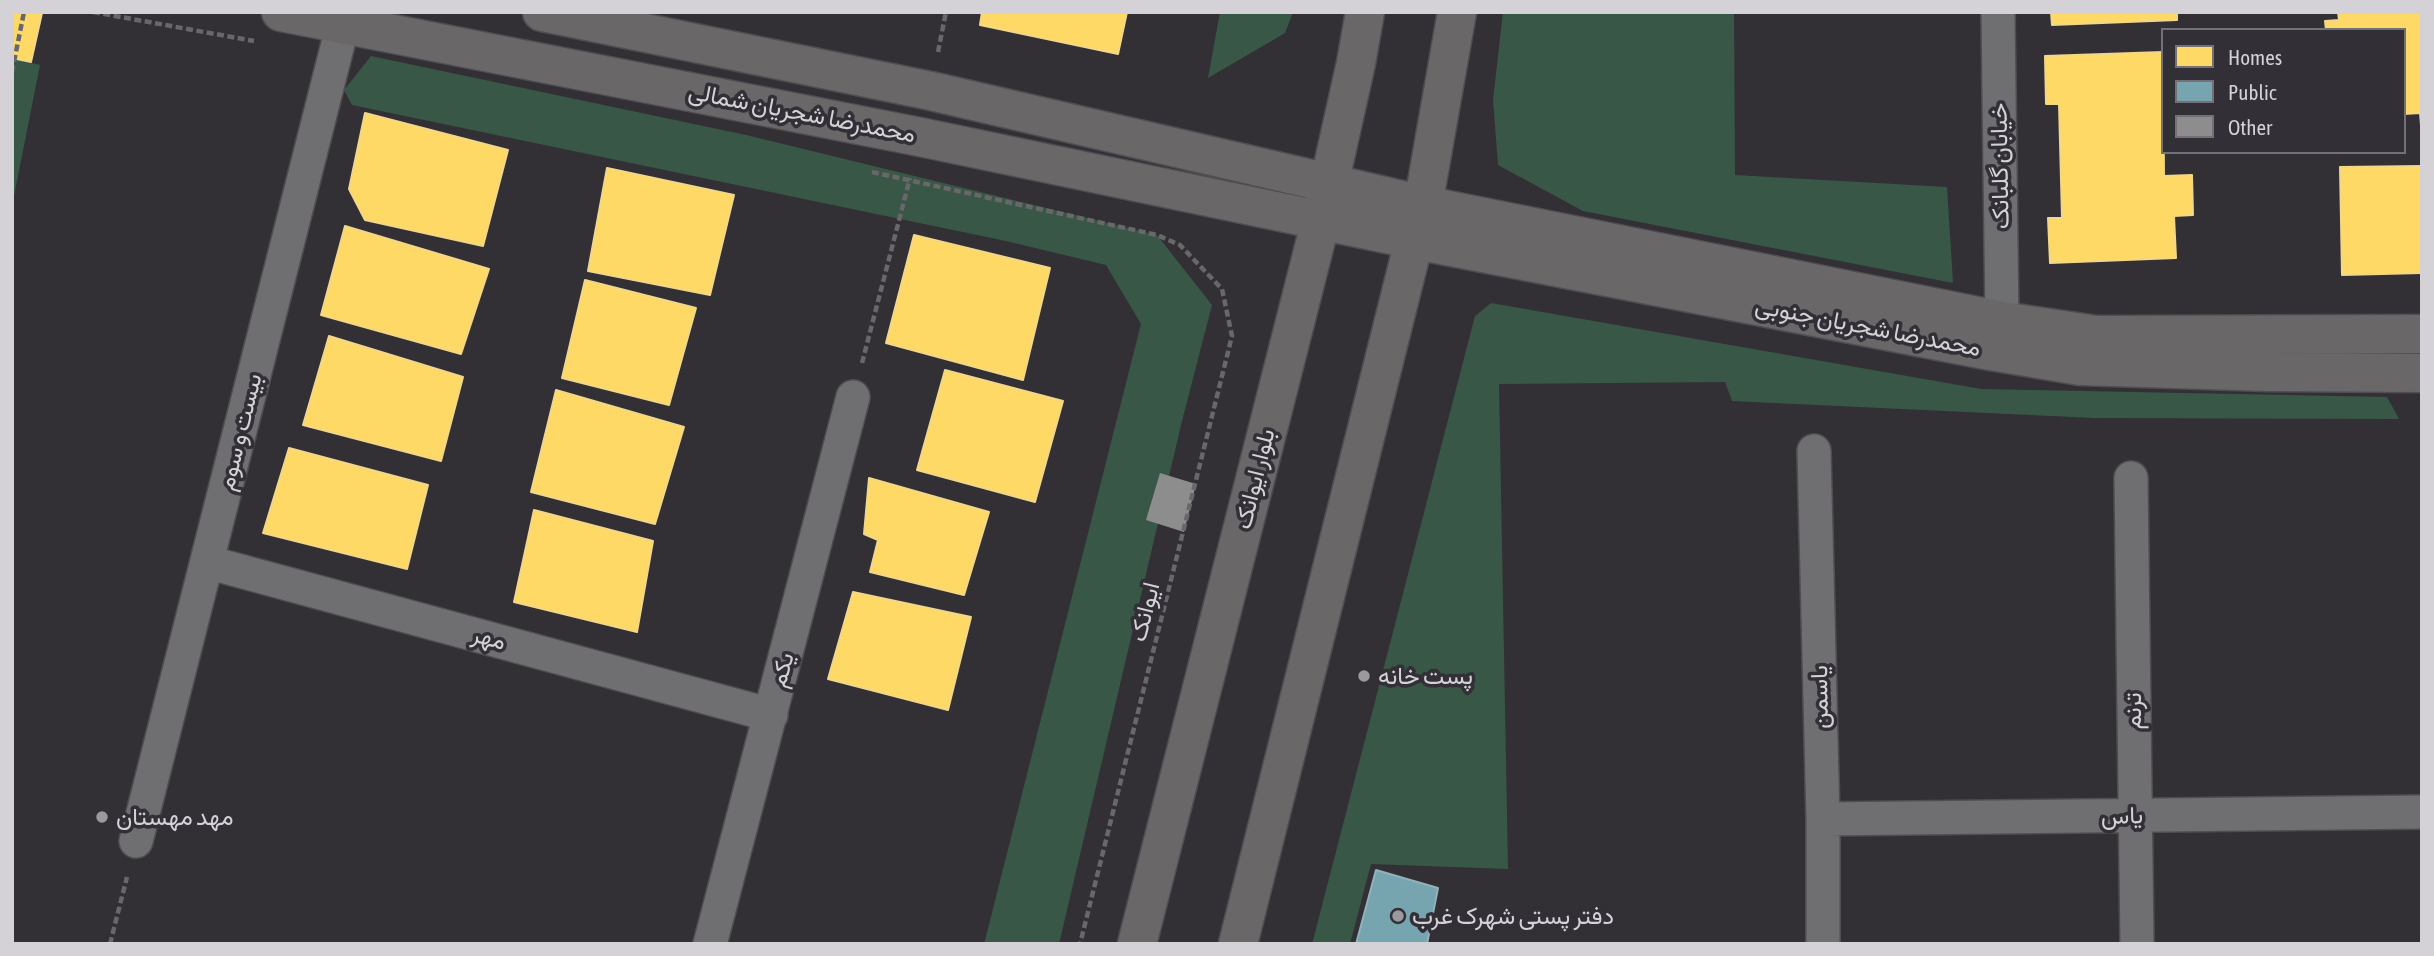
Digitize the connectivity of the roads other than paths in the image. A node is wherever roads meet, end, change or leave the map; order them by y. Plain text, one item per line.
1 (281, 12) edge
2 (542, 12) edge
3 (1365, 12) edge
4 (1457, 12) edge
5 (1998, 12) edge
6 (344, 18) edge
7 (1325, 202) junction
8 (1419, 223) junction
9 (2002, 321) junction
10 (2422, 334) edge
11 (2422, 373) edge
12 (853, 397) road end
13 (1814, 451) dead end
14 (2131, 478) dead end
15 (207, 562) junction
16 (771, 715) junction
17 (2422, 812) edge
18 (2134, 816) junction
19 (1823, 819) junction
20 (136, 841) road end
21 (710, 944) edge
22 (1137, 944) edge
23 (1238, 944) edge
24 (1823, 944) edge
25 (2137, 944) edge

1 - 6 street, محمدرضا شجریان شمالی
2 - 7 street, محمدرضا شجریان شمالی
3 - 7 street, بلوار ایوانک
4 - 8 street
5 - 9 street, خیابان گلبانک
6 - 7 street, محمدرضا شجریان شمالی
6 - 15 street, بیست و سوم
7 - 8 street
7 - 22 street, بلوار ایوانک
8 - 9 street, محمدرضا شجریان جنوبی
8 - 11 street, محمدرضا شجریان جنوبی
8 - 23 street
9 - 10 street, محمدرضا شجریان جنوبی
12 - 16 street, یکم
13 - 19 street, یاسمن
14 - 18 street, ترنم
15 - 16 street, مهر
15 - 20 street, بیست و سوم
16 - 21 street, یکم
17 - 18 street, یاس
18 - 19 street, یاس
18 - 25 street, ترنم
19 - 24 street, یاسمن

